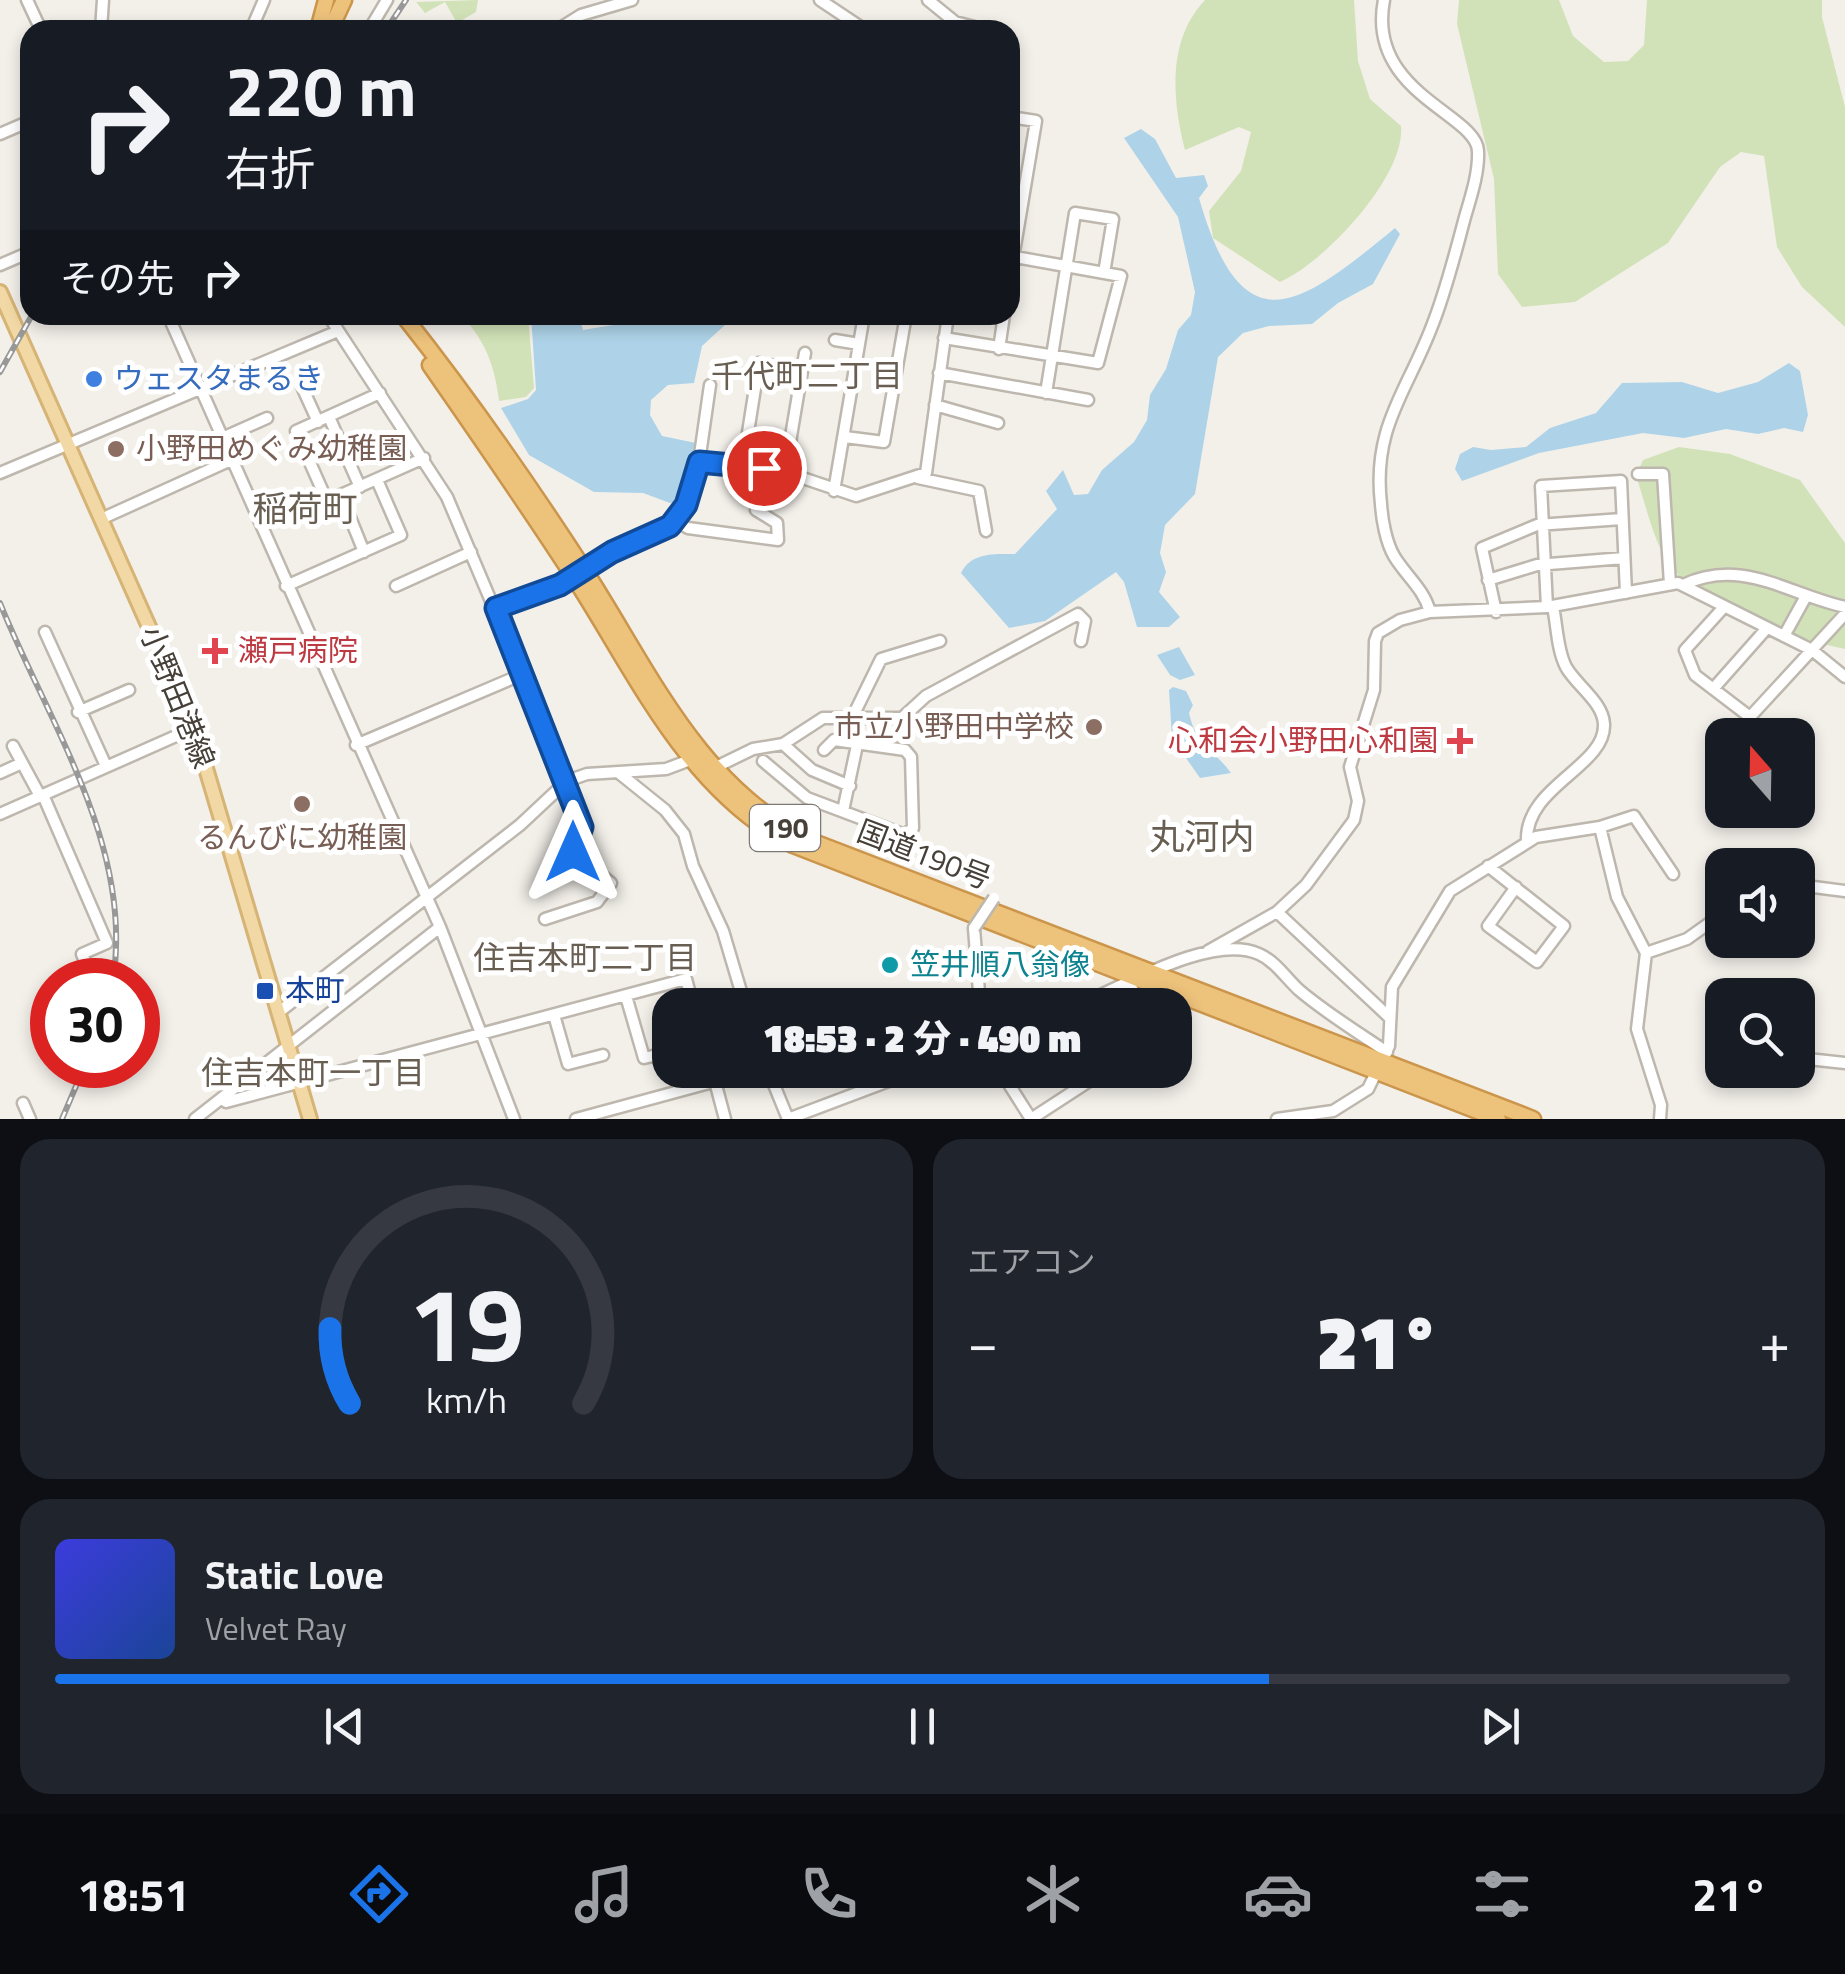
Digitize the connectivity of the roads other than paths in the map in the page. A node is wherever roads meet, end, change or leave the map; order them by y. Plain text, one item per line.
1 (632, 0) edge
2 (820, 0) edge
3 (928, 0) edge
4 (1384, 0) edge
5 (573, 20) edge
6 (851, 20) edge
7 (953, 20) edge
8 (1020, 119) edge
9 (1020, 207) edge
10 (1020, 258) edge
11 (1066, 266) junction
12 (1104, 273) junction
13 (0, 292) edge
14 (6, 319) edge
15 (172, 325) edge
16 (334, 325) edge
17 (408, 325) edge
18 (863, 325) edge
19 (904, 325) edge
20 (946, 325) edge
21 (1003, 325) edge
22 (338, 331) junction
23 (944, 338) junction
24 (835, 340) dead end
25 (860, 344) junction
26 (999, 350) junction
27 (806, 353) dead end
28 (1052, 358) junction
29 (802, 372) junction
30 (939, 373) junction
31 (710, 385) dead end
32 (200, 388) junction
33 (303, 389) dead end
34 (1046, 392) junction
35 (380, 393) junction
36 (1088, 400) dead end
37 (934, 405) junction
38 (266, 418) dead end
39 (324, 419) junction
40 (998, 423) dead end
41 (845, 437) junction
42 (222, 438) junction
43 (67, 443) junction
44 (424, 458) junction
45 (231, 460) junction
46 (699, 462) junction
47 (743, 464) junction
48 (786, 472) junction
49 (0, 473) edge
50 (1638, 474) dead end
51 (917, 477) junction
52 (378, 480) junction
53 (360, 487) junction
54 (834, 491) junction
55 (340, 495) junction
56 (756, 510) dead end
57 (1622, 519) junction
58 (101, 520) junction
59 (676, 521) junction
60 (1542, 525) junction
61 (986, 531) dead end
62 (364, 552) junction
63 (471, 552) junction
64 (1624, 558) junction
65 (1544, 564) junction
66 (580, 574) junction
67 (1488, 580) junction
68 (1670, 584) junction
69 (1683, 585) junction
70 (286, 586) junction
71 (396, 586) dead end
72 (1626, 592) junction
73 (1804, 598) junction
74 (1724, 606) junction
75 (1550, 607) junction
76 (496, 608) junction
77 (1845, 610) edge
78 (1430, 612) junction
79 (1496, 612) junction
80 (1768, 628) junction
81 (45, 632) dead end
82 (1784, 636) junction
83 (940, 641) dead end
84 (1081, 641) dead end
85 (1812, 650) junction
86 (523, 674) junction
87 (1845, 677) edge
88 (1713, 689) junction
89 (129, 690) dead end
90 (78, 712) junction
91 (853, 716) junction
92 (194, 728) junction
93 (783, 744) junction
94 (356, 745) junction
95 (858, 745) junction
96 (13, 746) dead end
97 (824, 750) dead end
98 (690, 760) junction
99 (764, 762) dead end
100 (22, 763) junction
101 (106, 766) junction
102 (0, 772) edge
103 (708, 772) junction
104 (619, 773) junction
105 (567, 781) junction
106 (850, 786) junction
107 (41, 796) junction
108 (843, 812) junction
109 (0, 814) edge
110 (1600, 827) junction
111 (1527, 842) junction
112 (1488, 866) junction
113 (1673, 874) dead end
114 (1516, 887) junction
115 (1815, 887) edge
116 (1845, 891) edge
117 (425, 898) junction
118 (994, 898) dead end
119 (1276, 912) junction
120 (544, 919) dead end
121 (1705, 925) edge
122 (440, 927) junction
123 (1208, 951) junction
124 (1646, 953) junction
125 (84, 958) edge
126 (1156, 974) junction
127 (1134, 981) junction
128 (654, 988) edge
129 (689, 988) edge
130 (739, 988) edge
131 (979, 988) edge
132 (1118, 988) edge
133 (1137, 988) edge
134 (652, 989) edge
135 (626, 996) junction
136 (278, 1012) junction
137 (554, 1015) junction
138 (1390, 1017) junction
139 (481, 1033) junction
140 (289, 1044) junction
141 (603, 1055) dead end
142 (652, 1056) edge
143 (1815, 1060) edge
144 (1383, 1062) junction
145 (1845, 1062) edge
146 (300, 1082) junction
147 (694, 1088) edge
148 (717, 1088) edge
149 (775, 1088) edge
150 (870, 1088) edge
151 (1014, 1088) edge
152 (1079, 1088) edge
153 (222, 1098) junction
154 (23, 1103) dead end
155 (595, 1117) edge
156 (30, 1119) edge
157 (195, 1119) edge
158 (310, 1119) edge
159 (514, 1119) edge
160 (576, 1119) edge
161 (725, 1119) edge
162 (788, 1119) edge
163 (1277, 1119) edge
164 (1498, 1119) edge
165 (1533, 1119) edge
166 (1660, 1119) edge

1 - 5 street
2 - 6 street
3 - 7 street
4 - 78 street
8 - 9 street
10 - 11 street
11 - 12 street
11 - 12 street
11 - 28 street
12 - 28 street
13 - 14 main road, 小野田港線
14 - 43 main road, 小野田港線
15 - 32 street
16 - 22 street
17 - 66 highway, 国道190号 / 190
18 - 25 street
19 - 41 street
20 - 23 street
21 - 26 street
22 - 32 street
22 - 35 street
23 - 26 street
23 - 30 street
24 - 25 street
25 - 41 street
26 - 28 street
27 - 29 street
28 - 34 street
29 - 47 street
29 - 48 street
30 - 34 street
30 - 37 street
31 - 46 street
32 - 42 street
32 - 43 street
33 - 39 street
34 - 36 street
35 - 39 street
35 - 44 street
37 - 40 street
37 - 51 street
38 - 42 street
39 - 53 street
39 - 55 street
41 - 54 street
42 - 45 street
43 - 49 street
43 - 58 main road, 小野田港線
44 - 52 street
44 - 63 street
45 - 58 street
45 - 70 street
46 - 47 street
46 - 59 street
47 - 48 street
48 - 54 street
50 - 68 street
51 - 54 street
51 - 61 street
52 - 53 street
52 - 62 street
53 - 55 street
55 - 62 street
56 - 59 street
57 - 60 street
57 - 60 street
57 - 64 street
58 - 92 main road, 小野田港線
59 - 66 street
60 - 65 street
60 - 67 street
62 - 70 street
63 - 71 street
63 - 76 street
64 - 65 street
64 - 72 street
65 - 67 street
65 - 75 street
66 - 76 street
66 - 98 highway, 国道190号 / 190
66 - 103 highway, 国道190号 / 190
67 - 79 street
68 - 69 street
68 - 72 street
69 - 73 street
69 - 74 street
70 - 94 street
72 - 75 street
73 - 77 street
73 - 82 street
74 - 80 street
74 - 88 street
75 - 79 street
75 - 111 street
76 - 86 street
77 - 85 street
78 - 79 street
78 - 119 street
80 - 82 street
80 - 88 street
81 - 90 street
82 - 85 street
83 - 91 street
84 - 91 street
85 - 87 street
85 - 88 street
86 - 94 street
86 - 105 street
89 - 90 street
90 - 101 street
91 - 93 street
92 - 101 street
92 - 136 main road, 小野田港線
93 - 103 street
93 - 106 street
94 - 117 street
95 - 97 street
95 - 106 street
95 - 108 street
96 - 100 street
98 - 103 highway, 国道190号 / 190
98 - 104 street
99 - 108 street
100 - 102 street
100 - 107 street
101 - 107 street
103 - 126 highway, 国道190号 / 190
103 - 127 highway, 国道190号 / 190
104 - 105 street
104 - 130 street
105 - 117 street
105 - 120 street
106 - 108 street
107 - 109 street
107 - 125 street
110 - 111 street
110 - 113 street
110 - 124 street
111 - 112 street
112 - 114 street
112 - 138 street
114 - 114 street
115 - 116 street
117 - 122 street
117 - 136 street
118 - 131 street, bridge
119 - 123 street
119 - 138 street
121 - 124 street
122 - 139 street
122 - 140 street
123 - 126 street
123 - 144 street
124 - 166 street
126 - 127 street
126 - 144 highway, 国道190号 / 190
127 - 132 street
127 - 133 street
127 - 144 highway, 国道190号 / 190
128 - 129 street
134 - 135 street
135 - 137 street
135 - 142 street
136 - 140 main road, 小野田港線
137 - 139 street
137 - 141 street
138 - 144 street
139 - 146 street
139 - 159 street
140 - 146 main road, 小野田港線
140 - 153 street
143 - 145 street
144 - 163 street
144 - 164 highway, 国道190号 / 190
144 - 165 highway, 国道190号 / 190
146 - 153 street
146 - 158 main road, 小野田港線
147 - 155 street
148 - 161 street
149 - 162 street
150 - 162 street
151 - 152 street
153 - 157 street
154 - 156 street
155 - 160 street

